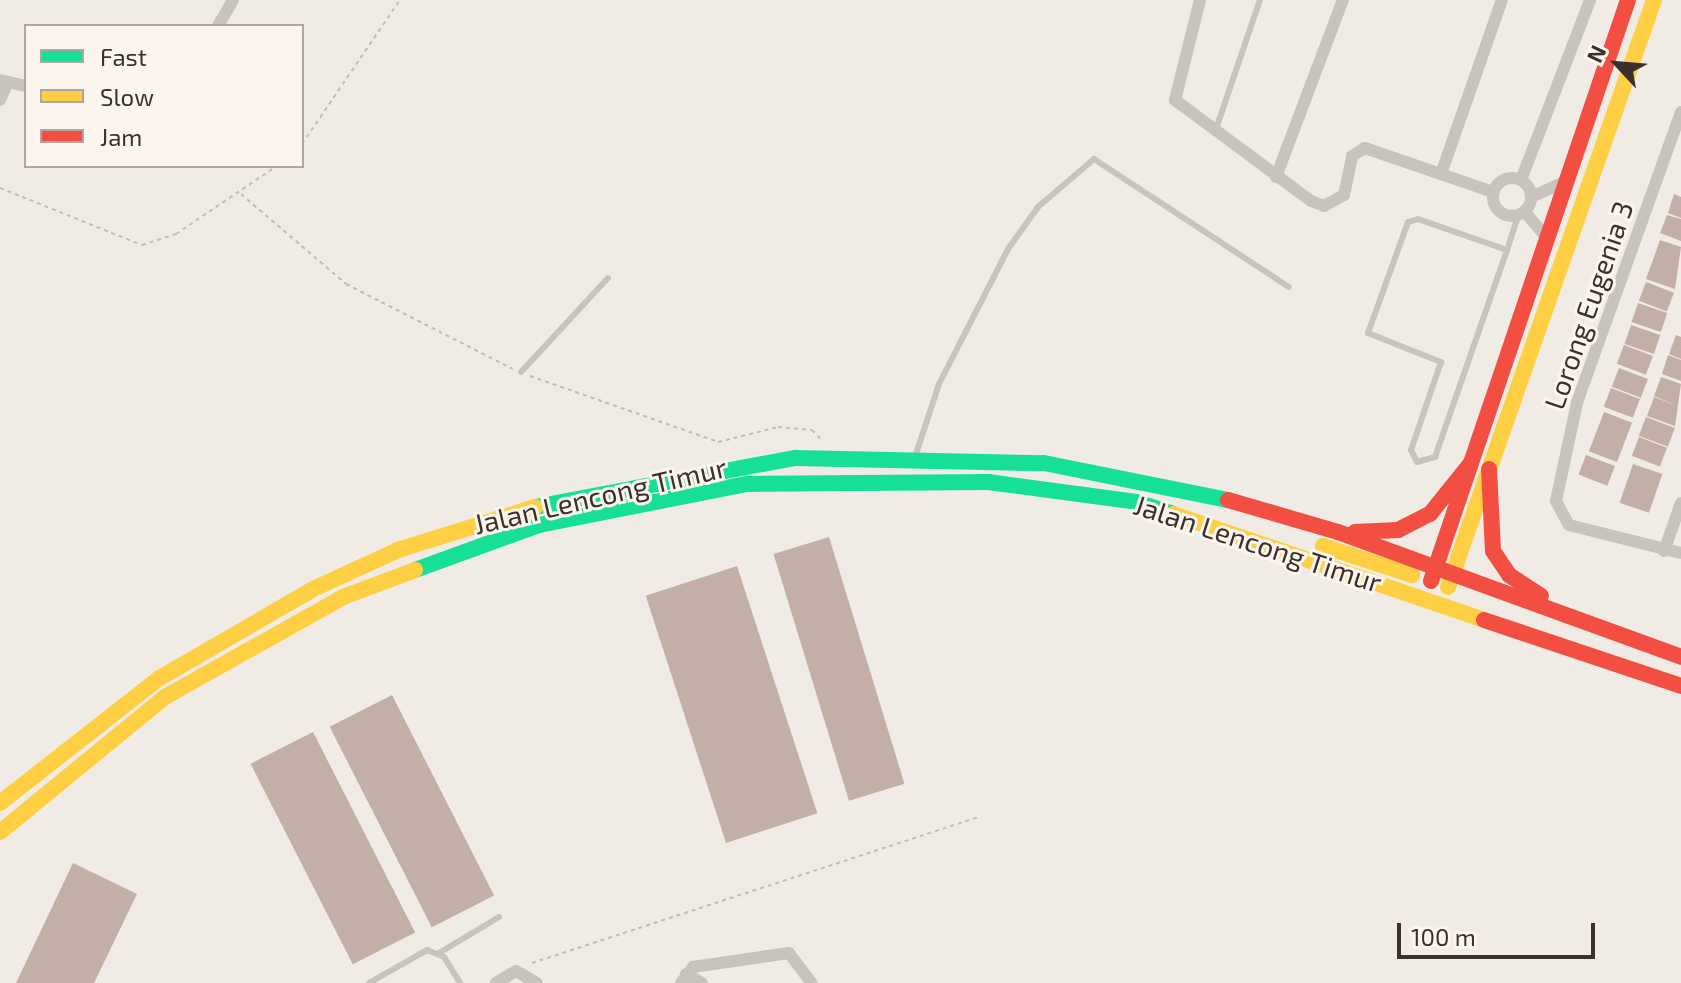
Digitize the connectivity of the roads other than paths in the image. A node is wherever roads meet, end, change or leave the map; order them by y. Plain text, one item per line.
1 (233, 0) edge
2 (1200, 0) edge
3 (1260, 0) edge
4 (1343, 0) edge
5 (1502, 0) edge
6 (1590, 0) edge
7 (1628, 0) edge
8 (1654, 0) edge
9 (219, 24) edge
10 (4, 81) edge
11 (24, 86) edge
12 (0, 100) edge
13 (1681, 112) edge
14 (1214, 133) junction
15 (1441, 174) junction
16 (1276, 177) junction
17 (1521, 180) junction
18 (1563, 183) junction
19 (1493, 192) junction
20 (1531, 197) junction
21 (1521, 214) junction
22 (1545, 236) junction
23 (1507, 250) junction
24 (608, 278) dead end
25 (1289, 287) dead end
26 (521, 372) dead end
27 (915, 457) junction
28 (1471, 463) junction
29 (1489, 469) junction
30 (1681, 503) edge
31 (1212, 522) junction
32 (1338, 532) junction
33 (1664, 551) junction
34 (1681, 553) edge
35 (1442, 578) junction
36 (1582, 621) junction
37 (1681, 657) edge
38 (1675, 683) edge
39 (0, 803) edge
40 (0, 832) edge
41 (499, 917) dead end
42 (439, 953) junction
43 (683, 979) edge
44 (369, 983) edge
45 (460, 983) edge
46 (496, 983) edge
47 (537, 983) edge
48 (702, 983) edge
49 (812, 983) edge

1 - 9 street
2 - 14 street
3 - 14 lane
4 - 16 street
5 - 15 street
6 - 17 street
7 - 18 main road
8 - 29 main road
10 - 11 street
10 - 12 street
13 - 33 street, Lorong Eugenia 3
14 - 16 street
15 - 16 street
15 - 19 street
17 - 19 street
17 - 20 street
18 - 20 street
18 - 22 main road
19 - 21 street
20 - 21 street
21 - 22 street
21 - 23 lane
22 - 28 main road
23 - 23 lane
24 - 26 lane
25 - 27 lane
27 - 32 main road, Jalan Lencong Timur
27 - 39 main road, Jalan Lencong Timur
28 - 32 main road
28 - 35 main road
29 - 35 main road
29 - 36 main road
30 - 33 street
31 - 35 main road
31 - 38 main road, Jalan Lencong Timur
31 - 40 main road, Jalan Lencong Timur
32 - 35 main road, Jalan Lencong Timur
33 - 34 street
35 - 36 main road, Jalan Lencong Timur
35 - 38 main road
36 - 37 main road, Jalan Lencong Timur
41 - 42 lane
42 - 44 lane
42 - 45 lane
43 - 48 street
43 - 49 street
46 - 47 street

